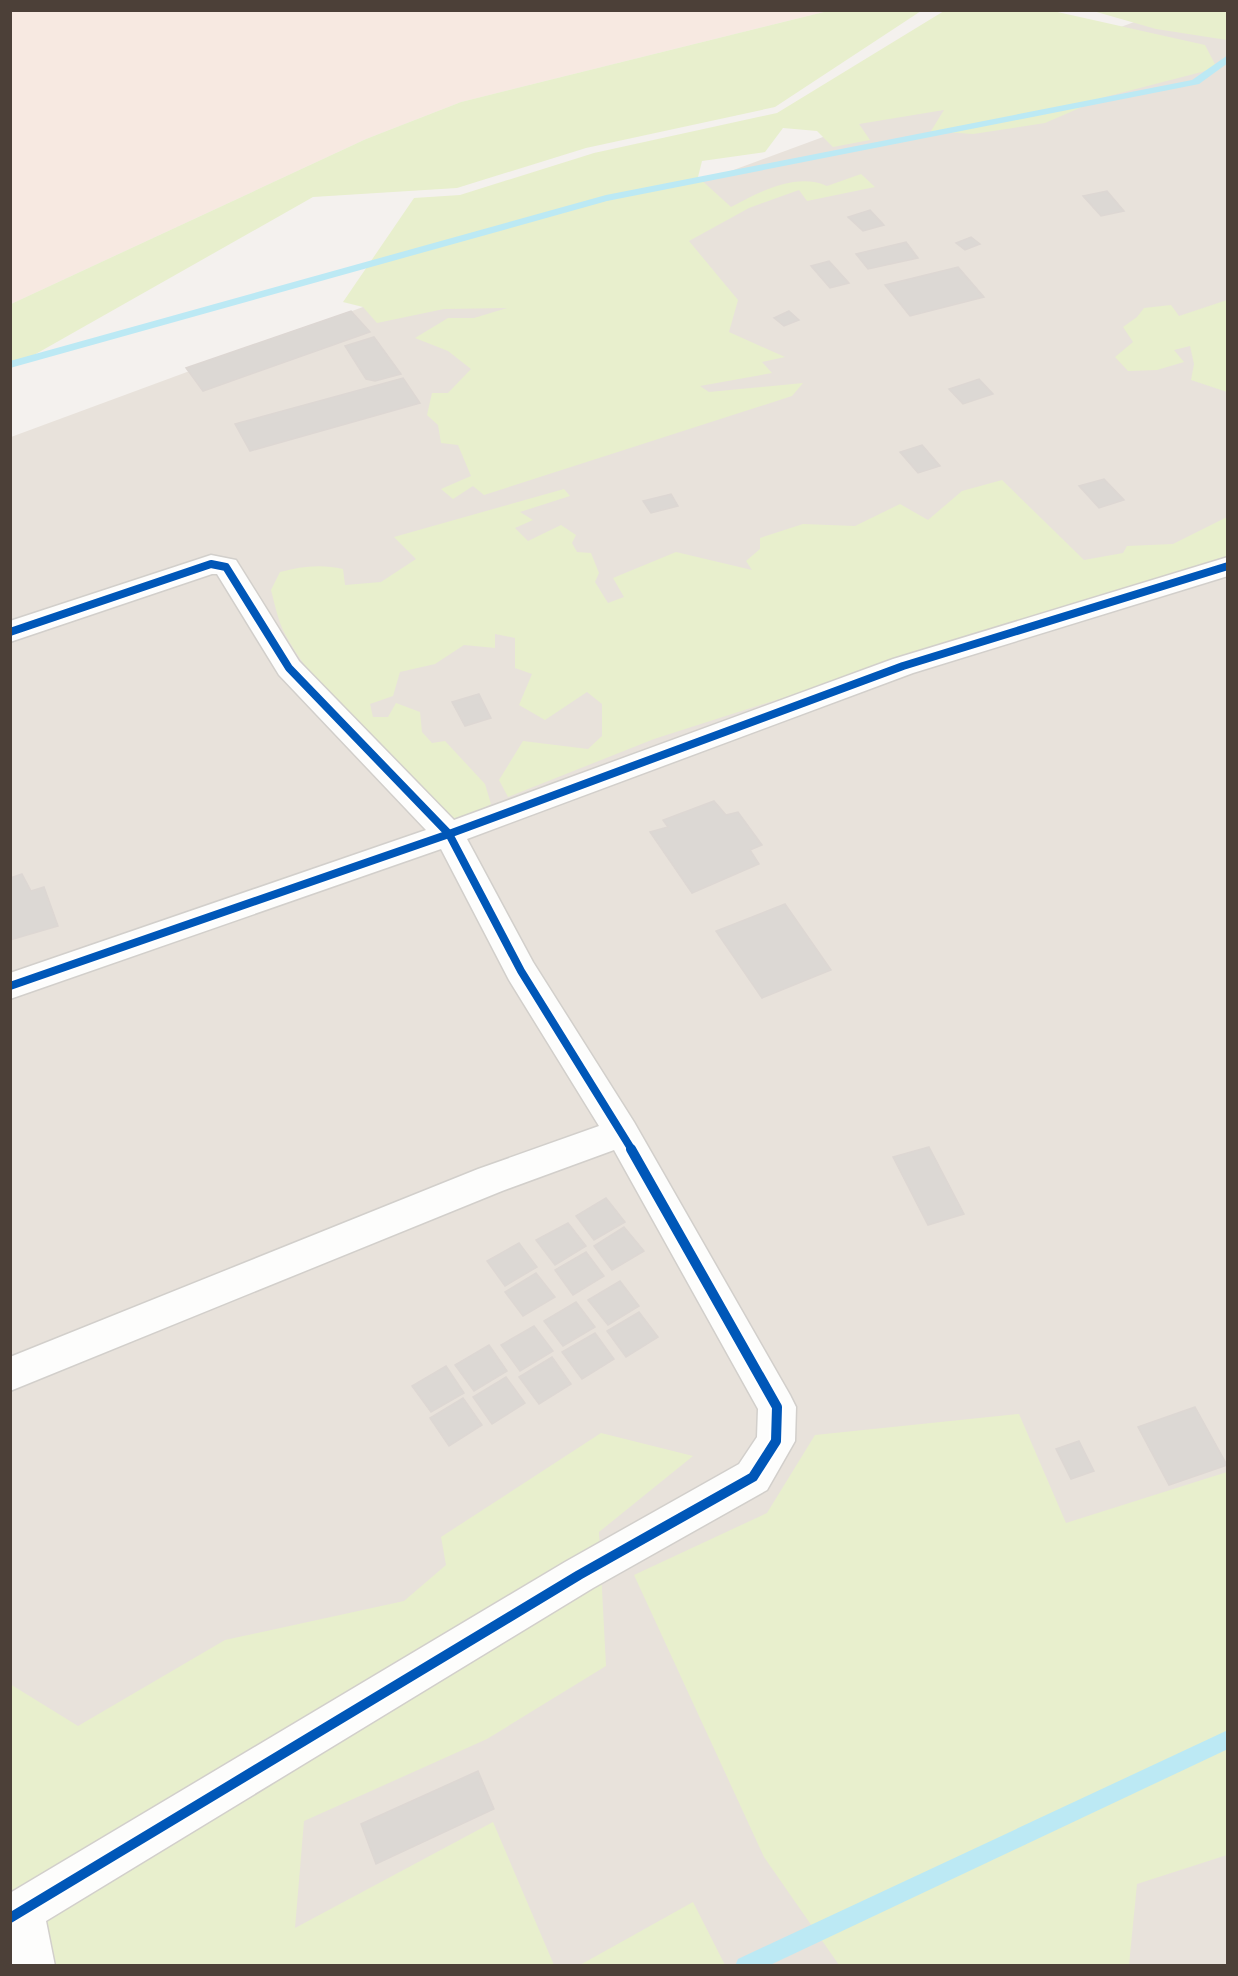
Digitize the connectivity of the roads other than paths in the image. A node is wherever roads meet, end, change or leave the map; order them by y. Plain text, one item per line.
1 (1227, 566) edge
2 (10, 632) edge
3 (449, 834) junction
4 (10, 986) edge
5 (622, 1132) junction
6 (10, 1374) edge
7 (16, 1916) edge
8 (33, 1965) edge

1 - 3 street
2 - 3 street
3 - 4 street
3 - 5 street
5 - 6 street
5 - 7 street
7 - 8 street

